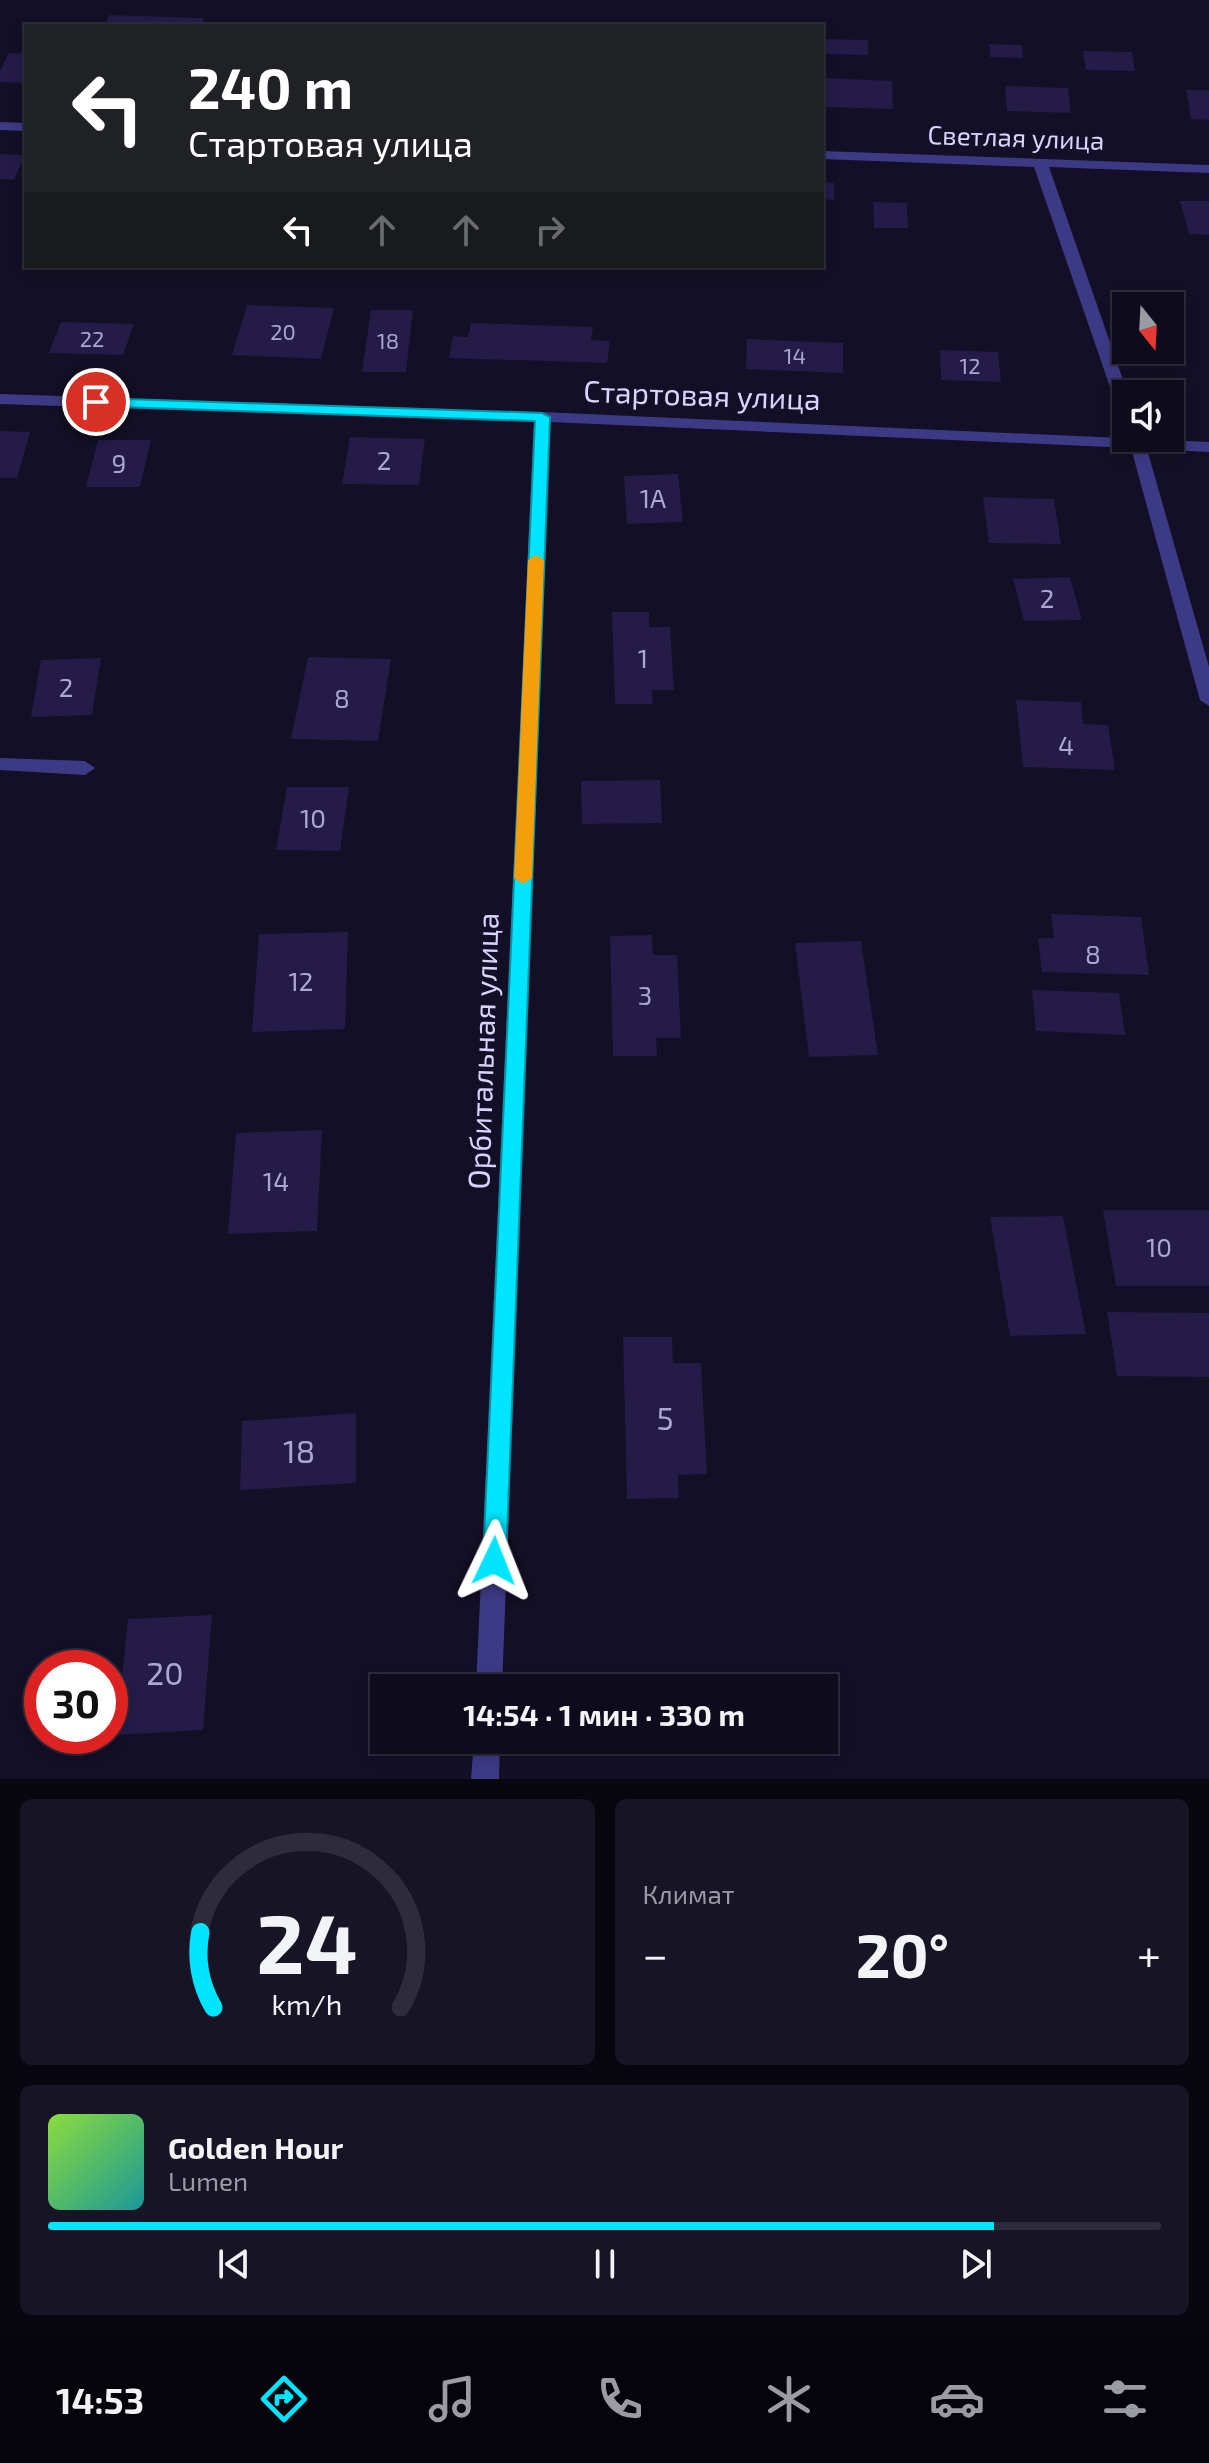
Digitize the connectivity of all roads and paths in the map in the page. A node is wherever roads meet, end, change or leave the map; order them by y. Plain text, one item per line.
1 (0, 126) edge
2 (24, 127) edge
3 (824, 155) edge
4 (1040, 163) junction
5 (1209, 169) edge
6 (1116, 380) edge
7 (0, 399) edge
8 (542, 417) junction
9 (1112, 439) edge
10 (1184, 445) edge
11 (1209, 447) edge
12 (1139, 452) edge
13 (1209, 700) edge
14 (0, 764) edge
15 (85, 768) dead end
16 (490, 1674) edge
17 (486, 1754) edge
18 (485, 1779) edge

1 - 2 street
3 - 4 street, Светлая улица
4 - 5 street, Светлая улица
4 - 6 street
7 - 8 street, Стартовая улица
8 - 9 street, Стартовая улица
8 - 16 street, Орбитальная улица
10 - 11 street, Стартовая улица
12 - 13 street
14 - 15 street
17 - 18 street

